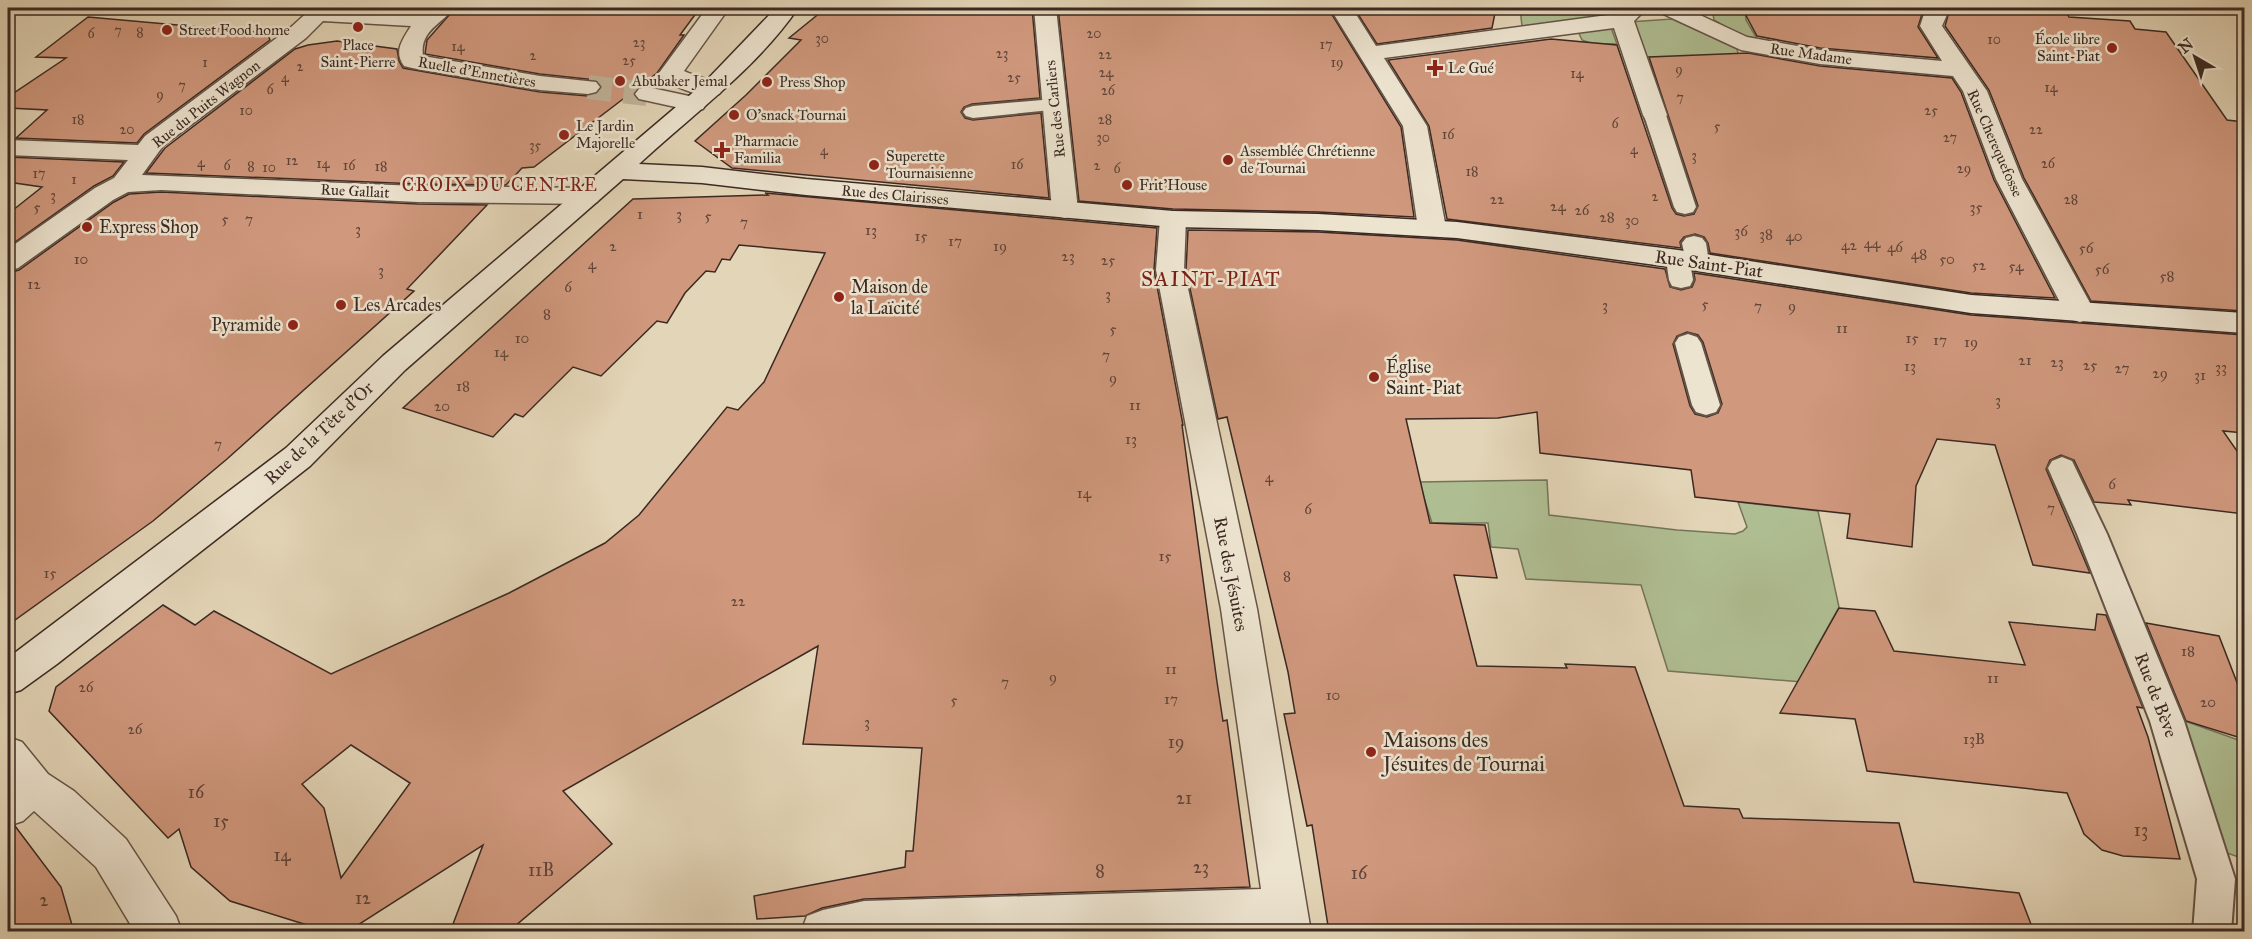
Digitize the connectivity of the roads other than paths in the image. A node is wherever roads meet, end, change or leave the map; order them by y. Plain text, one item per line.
1 (718, 8) edge
2 (787, 8) edge
3 (1045, 8) edge
4 (1341, 8) edge
5 (1669, 8) edge
6 (1936, 8) edge
7 (321, 11) edge
8 (435, 14) edge
9 (1629, 14) edge
10 (1371, 53) junction
11 (1961, 70) junction
12 (588, 87) tunnel mouth
13 (647, 94) tunnel mouth
14 (703, 97) junction
15 (1054, 105) junction
16 (972, 112) dead end
17 (1655, 115) joint
18 (8, 147) edge
19 (146, 153) junction
20 (617, 171) junction
21 (123, 184) junction
22 (588, 196) junction
23 (1685, 207) dead end
24 (1065, 210) junction
25 (1173, 219) junction
26 (1432, 228) junction
27 (8, 262) edge
28 (2080, 312) junction
29 (2244, 323) edge
30 (1688, 342) dead end
31 (1706, 405) dead end
32 (2062, 468) dead end
33 (8, 678) edge
34 (8, 755) edge
35 (21, 797) edge
36 (1287, 921) edge
37 (160, 932) edge
38 (824, 932) edge
39 (2212, 932) edge

1 - 14 street
2 - 14 street, Rue de la Tête d'Or
3 - 15 street, Rue des Carliers
4 - 10 street
5 - 11 street, Rue Madame
6 - 11 street, Rue Cherequefosse
7 - 8 street
7 - 19 street, Rue du Puits Wagnon
8 - 12 street, Ruelle d'Ennetières
9 - 10 street
9 - 17 street
10 - 26 street
11 - 28 street, Rue Cherequefosse
13 - 14 street
14 - 20 street, Rue de la Tête d'Or
15 - 16 lane
15 - 24 street, Rue des Carliers
17 - 23 lane
18 - 19 street
19 - 21 street, Rue du Puits Wagnon
20 - 22 street, Rue de la Tête d'Or
20 - 24 street, Rue des Clairisses
21 - 22 street, Rue Gallait
21 - 27 street
22 - 33 street, Rue de la Tête d'Or
24 - 25 street, Rue des Clairisses
25 - 26 street, Rue Saint-Piat
25 - 36 street, Rue des Jésuites
26 - 28 street, Rue Saint-Piat
28 - 29 street, Rue Saint-Piat
30 - 31 lane
32 - 39 lane, Rue de Bève
34 - 35 street
35 - 37 street
36 - 38 street

